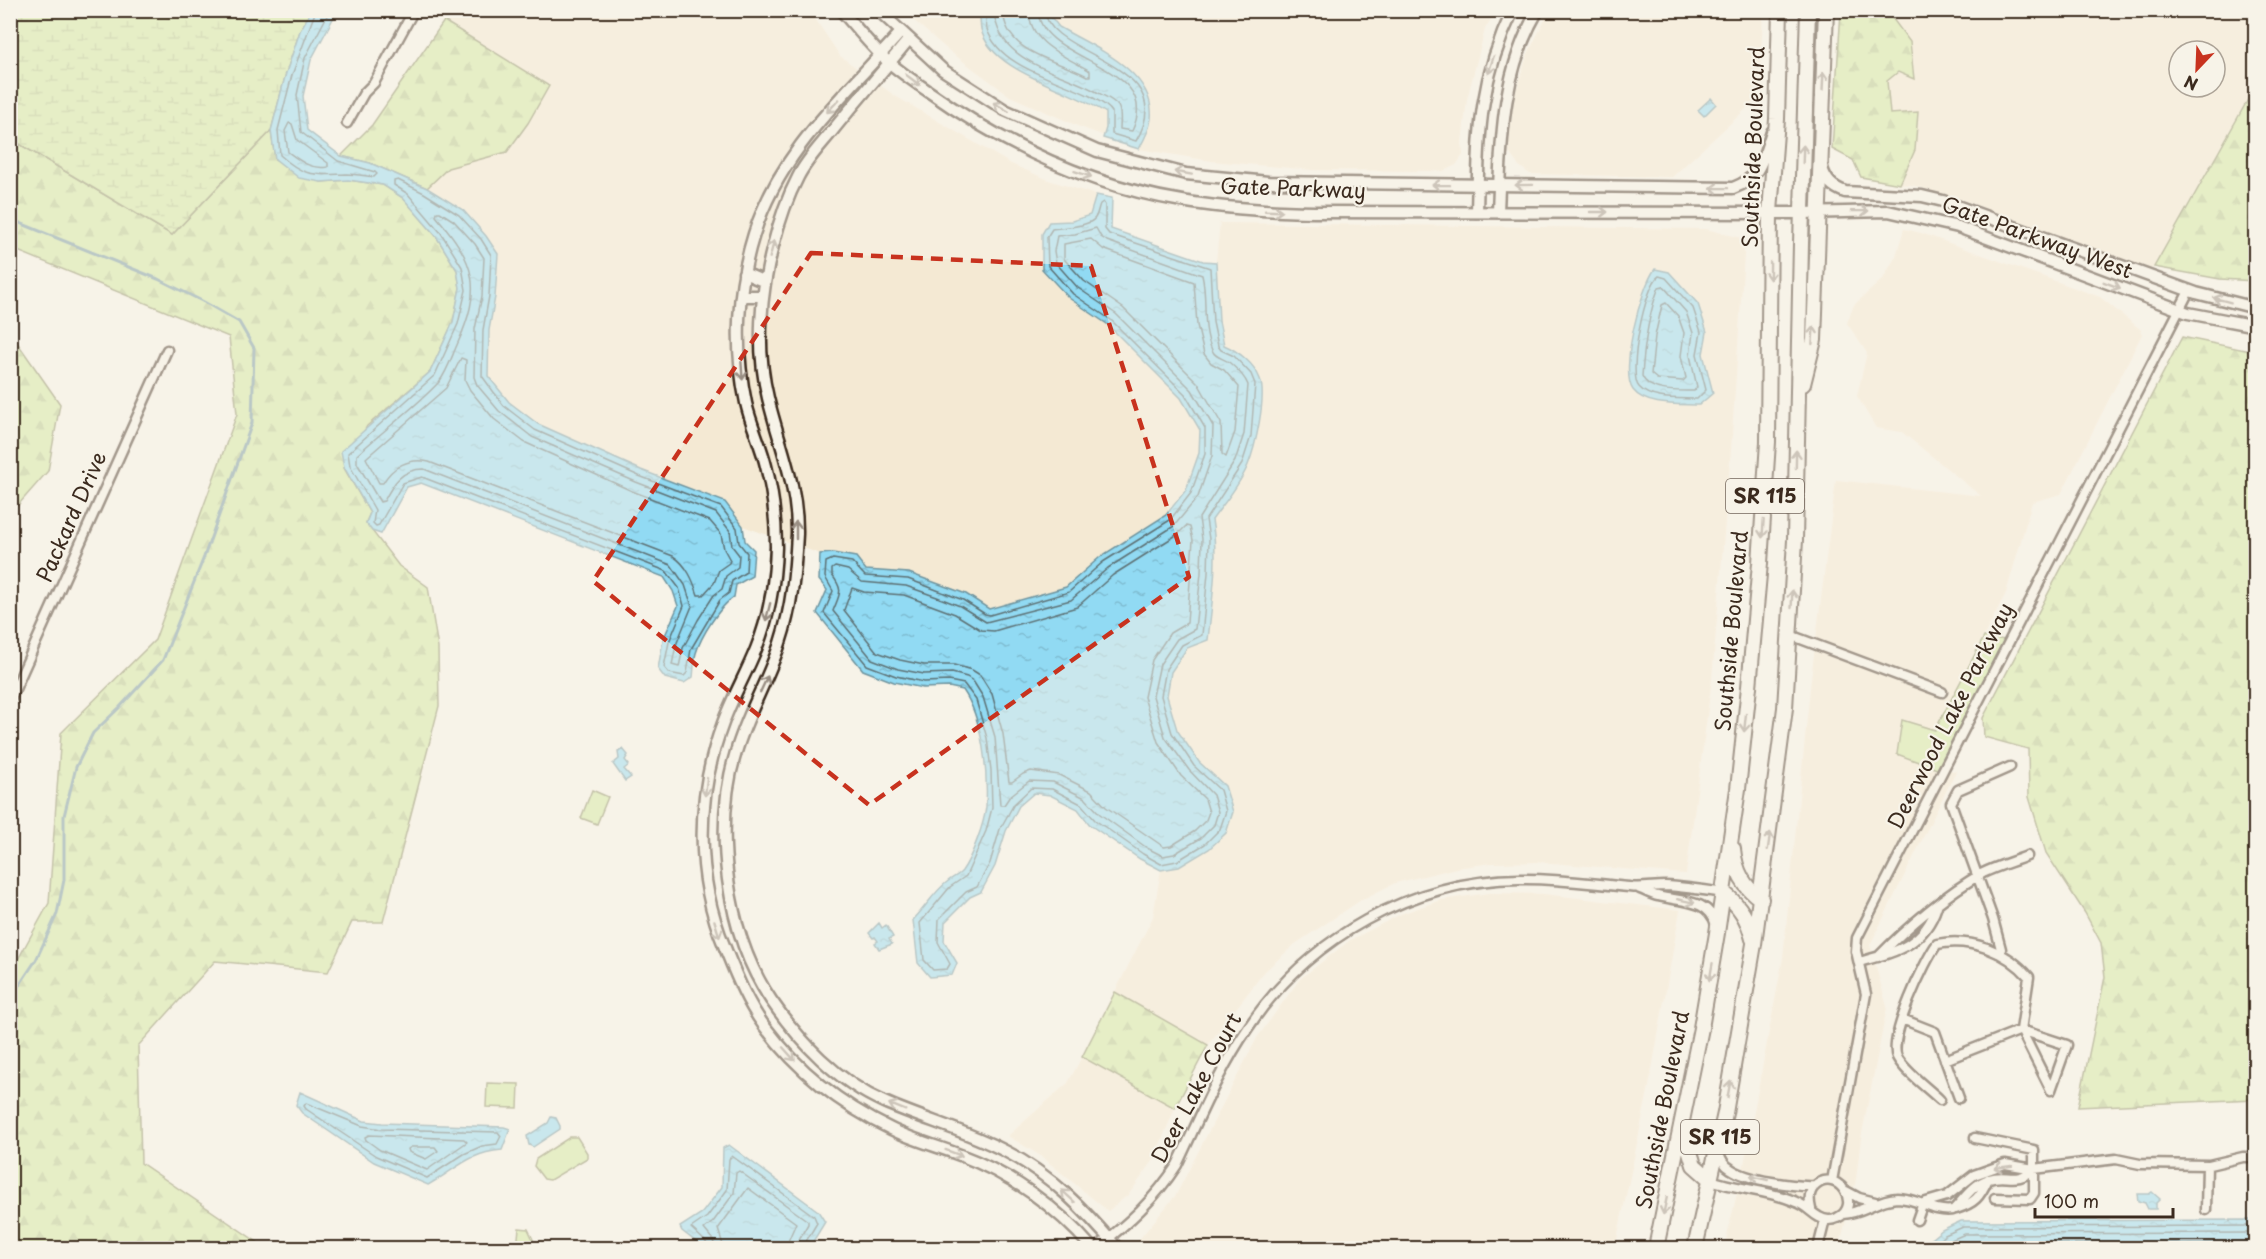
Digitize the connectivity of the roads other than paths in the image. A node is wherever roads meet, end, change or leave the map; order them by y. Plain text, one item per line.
1 (414, 10) edge
2 (841, 10) edge
3 (878, 10) edge
4 (1513, 10) edge
5 (1538, 10) edge
6 (1780, 10) edge
7 (1808, 10) edge
8 (1826, 10) edge
9 (1834, 10) edge
10 (905, 35) junction
11 (1824, 52) junction
12 (880, 55) junction
13 (890, 63) junction
14 (1777, 119) junction
15 (347, 123) dead end
16 (1820, 161) junction
17 (1478, 185) junction
18 (1499, 186) junction
19 (1922, 196) junction
20 (1477, 212) junction
21 (1498, 212) junction
22 (1770, 212) junction
23 (1817, 212) junction
24 (1801, 213) junction
25 (1917, 217) junction
26 (2024, 230) junction
27 (2018, 249) junction
28 (744, 273) junction
29 (765, 282) junction
30 (2189, 291) junction
31 (741, 296) junction
32 (763, 296) junction
33 (2256, 308) edge
34 (2179, 309) junction
35 (2256, 326) edge
36 (168, 350) dead end
37 (1797, 413) junction
38 (786, 458) junction
39 (766, 466) junction
40 (1790, 635) junction
41 (1942, 692) dead end
42 (10, 700) edge
43 (720, 730) junction
44 (741, 737) junction
45 (2010, 767) dead end
46 (1732, 832) junction
47 (2027, 856) dead end
48 (1978, 876) junction
49 (1640, 888) junction
50 (1724, 893) junction
51 (1761, 899) junction
52 (1937, 906) junction
53 (1909, 927) junction
54 (1718, 933) junction
55 (1919, 934) junction
56 (1754, 944) junction
57 (1998, 953) junction
58 (1878, 957) junction
59 (1859, 962) junction
60 (761, 981) junction
61 (744, 991) junction
62 (771, 999) junction
63 (753, 1008) junction
64 (1902, 1019) junction
65 (2021, 1030) junction
66 (1945, 1060) junction
67 (1959, 1098) dead end
68 (1940, 1100) dead end
69 (1682, 1124) junction
70 (1975, 1138) dead end
71 (1718, 1147) junction
72 (2256, 1157) edge
73 (2207, 1165) junction
74 (2034, 1169) junction
75 (1711, 1180) junction
76 (1832, 1181) junction
77 (1815, 1186) junction
78 (1846, 1191) junction
79 (1995, 1198) dead end
80 (1875, 1202) junction
81 (1923, 1203) junction
82 (1811, 1209) junction
83 (2206, 1210) dead end
84 (1843, 1214) junction
85 (1825, 1220) junction
86 (1917, 1220) dead end
87 (1108, 1239) junction
88 (1094, 1248) edge
89 (1117, 1248) edge
90 (1656, 1248) edge
91 (1695, 1248) edge
92 (1818, 1248) edge

1 - 15 street
2 - 12 street, Gate Parkway
3 - 10 street, Gate Parkway
4 -> 17 street
5 - 18 street
6 - 14 highway, Southside Boulevard / SR 115
24 -> 7 highway, SR 115
8 - 11 highway
9 - 11 highway
10 - 12 street
10 - 13 street
17 -> 10 street, Gate Parkway
16 -> 11 highway
12 - 13 street, Gate Parkway
12 -> 28 street
13 -> 20 street, Gate Parkway
29 -> 13 street
14 -> 18 street, Gate Parkway
14 - 22 highway, Southside Boulevard / SR 115
16 - 19 street, Gate Parkway West
16 - 23 highway
17 - 18 street, Gate Parkway
17 - 20 street
18 - 21 street
19 - 25 street
19 - 26 street, Gate Parkway West
20 - 21 street, Gate Parkway
21 -> 22 street, Gate Parkway
22 - 24 street, Gate Parkway
22 -> 46 highway, Southside Boulevard / SR 115
23 - 24 street, Gate Parkway West
23 -> 25 street, Gate Parkway West
37 -> 23 highway
24 - 37 highway, SR 115
25 - 27 street, Gate Parkway West
26 - 27 street
26 - 30 street, Gate Parkway West
27 -> 34 street, Gate Parkway West
28 - 29 street
28 - 31 street
29 - 32 street
33 -> 30 street, Gate Parkway West
30 - 34 street, Deerwood Lake Parkway
31 - 32 street
31 -> 39 street
32 - 38 street
34 - 35 street, Gate Parkway West
34 - 59 street, Deerwood Lake Parkway
36 - 42 street, Packard Drive
40 -> 37 highway, SR 115
38 - 39 street
44 -> 38 street
39 -> 43 street
40 - 41 street
51 -> 40 highway, SR 115
43 - 44 street
43 -> 61 street
44 - 60 street
45 - 48 street
46 - 50 highway, Southside Boulevard / SR 115
46 - 51 highway
47 - 48 street
48 - 52 street
48 - 57 street
49 - 50 street, Deer Lake Court
49 -> 54 street, Deer Lake Court
49 - 87 street, Deer Lake Court
50 - 54 highway, Southside Boulevard / SR 115
50 - 56 highway
51 - 56 highway, SR 115
52 - 53 street
52 - 55 street
53 - 55 street
53 - 58 street
54 -> 69 highway, Southside Boulevard / SR 115
55 - 58 street
71 -> 56 highway, SR 115
57 - 64 street
57 - 65 street
58 - 59 street
59 - 76 street, Deerwood Lake Parkway
60 - 61 street
60 - 62 street
61 - 63 street
62 - 63 street
87 -> 62 street
63 -> 88 street
64 - 66 street
64 - 68 street
65 - 65 street
65 - 66 street
66 - 67 street
69 - 75 highway
69 -> 90 highway, Southside Boulevard / SR 115
70 - 74 street
71 - 75 highway, SR 115
77 -> 71 street
72 - 73 street
73 - 74 street
73 - 83 street
74 - 79 street
74 -> 81 street
74 - 81 street
75 - 82 street
75 - 91 highway, SR 115
76 - 77 street
76 - 78 street
77 - 82 street
78 - 80 street
78 - 84 street
80 - 81 street
80 - 84 street
81 - 86 street
82 - 85 street
84 - 85 street
85 - 92 street
87 - 88 street, Deer Lake Court
87 - 89 street

